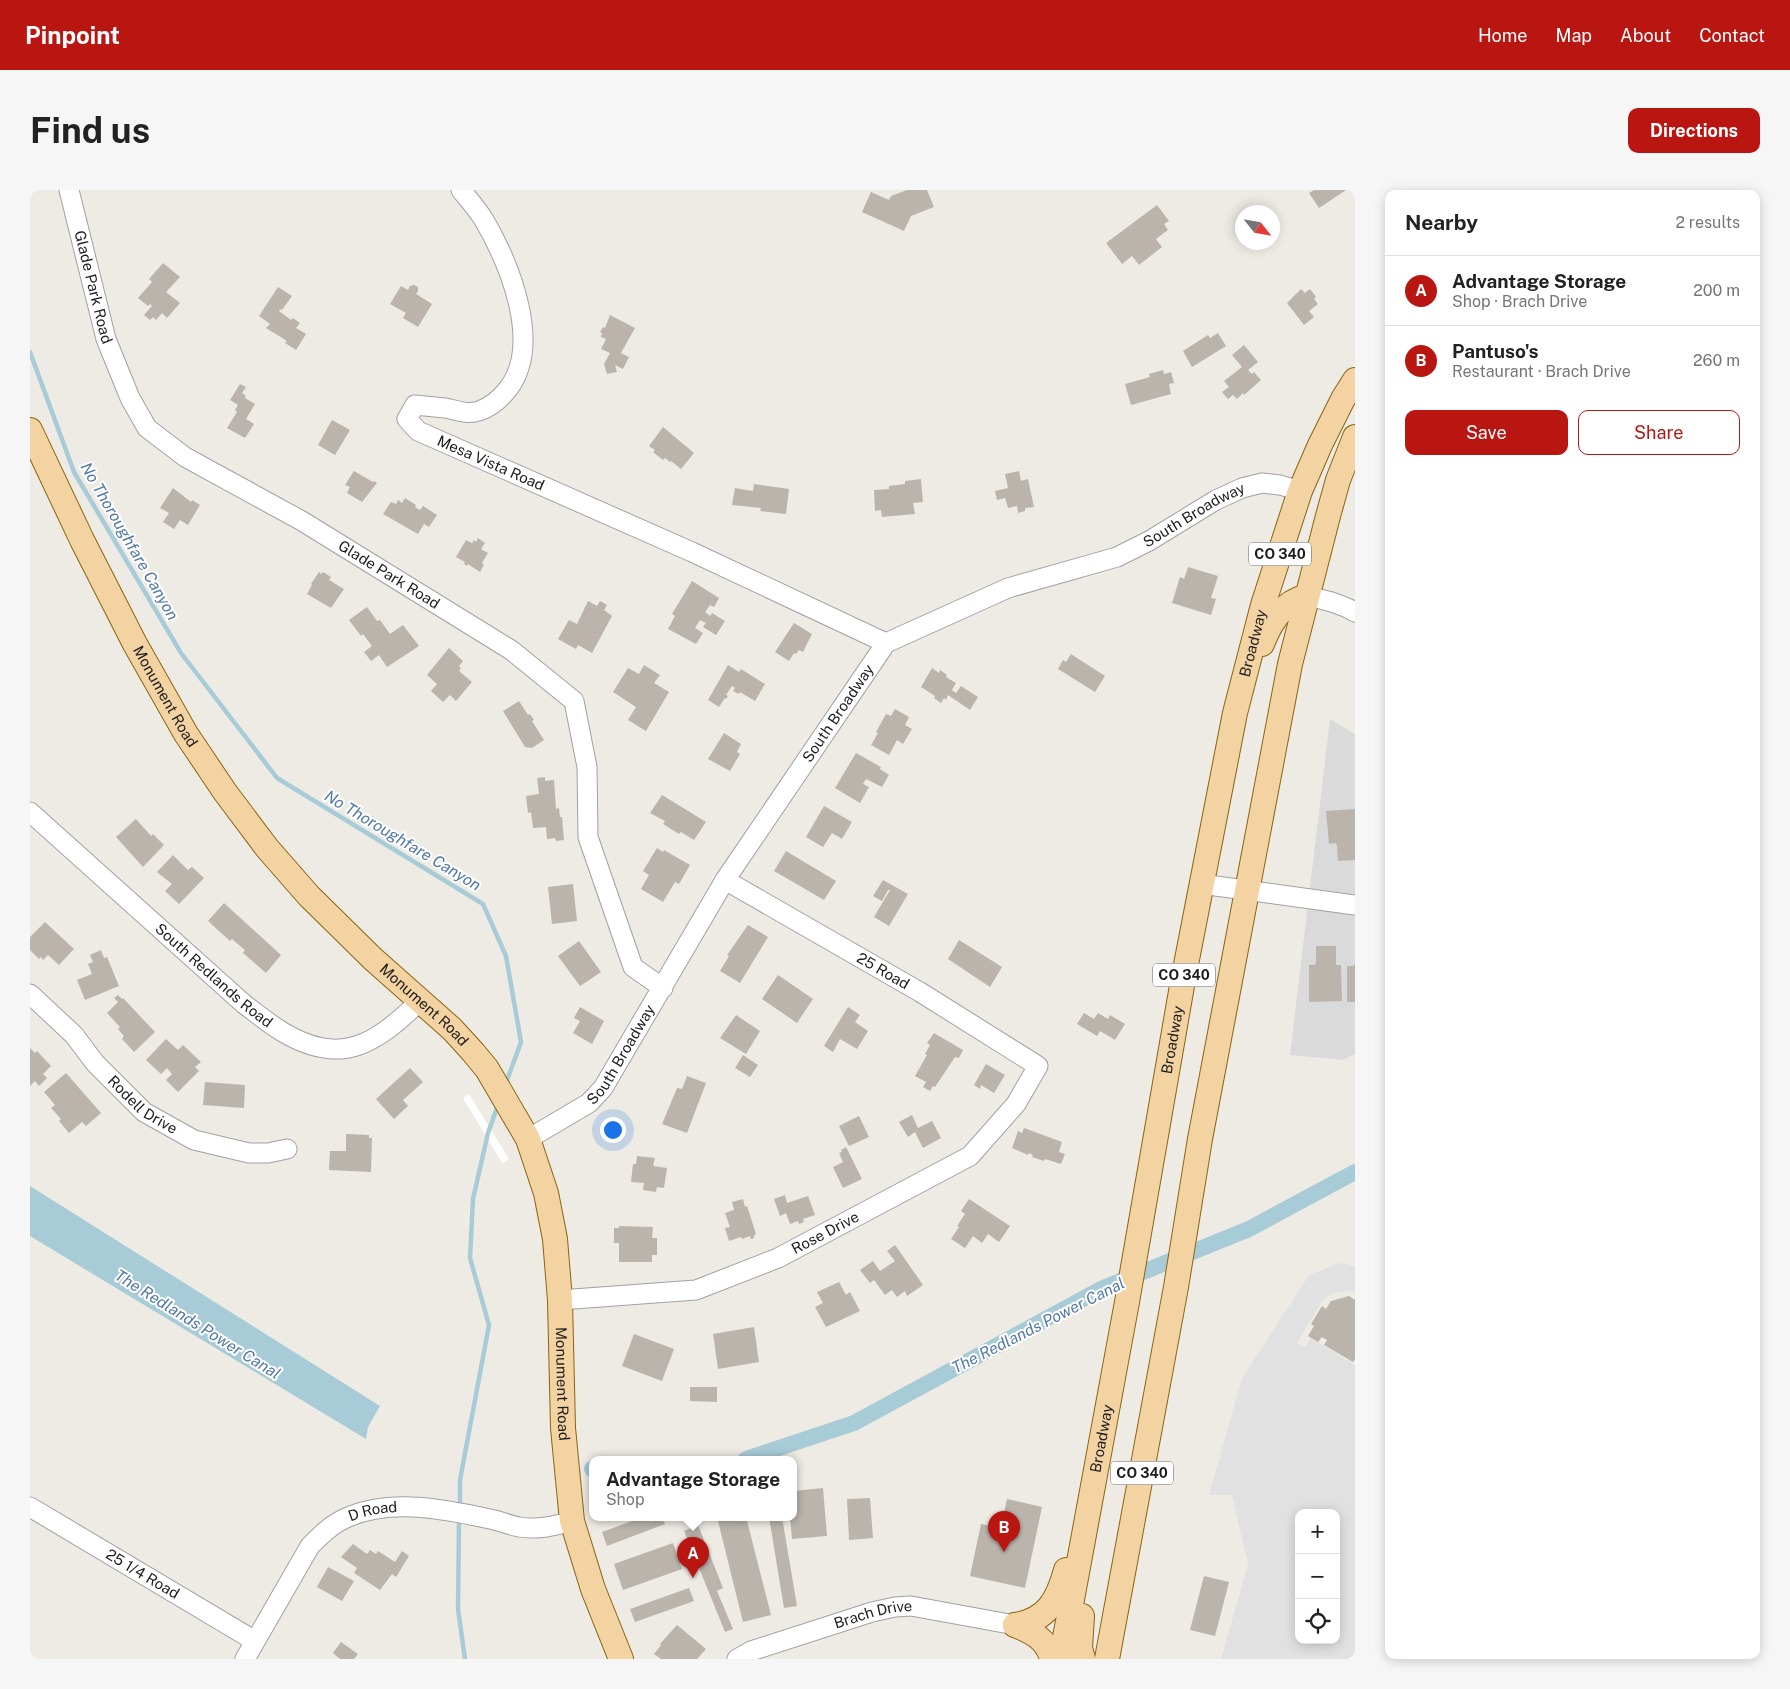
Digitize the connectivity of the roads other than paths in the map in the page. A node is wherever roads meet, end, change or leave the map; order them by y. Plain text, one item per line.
1 (70, 190) edge
2 (461, 190) edge
3 (1355, 380) edge
4 (30, 430) edge
5 (1355, 437) edge
6 (1300, 491) junction
7 (1307, 596) junction
8 (1355, 612) edge
9 (886, 643) junction
10 (1230, 737) junction
11 (30, 812) edge
12 (724, 880) junction
13 (1201, 884) junction
14 (1248, 890) junction
15 (1355, 905) edge
16 (663, 988) junction
17 (30, 994) edge
18 (421, 1000) junction
19 (1038, 1066) joint
20 (528, 1139) junction
21 (288, 1149) dead end
22 (560, 1300) junction
23 (1095, 1475) junction
24 (30, 1507) edge
25 (572, 1521) junction
26 (1015, 1625) junction
27 (255, 1641) junction
28 (245, 1659) edge
29 (621, 1659) edge
30 (737, 1659) edge
31 (1052, 1659) edge
32 (1061, 1659) edge
33 (1083, 1659) edge
34 (1107, 1659) edge

1 - 16 street, Glade Park Road
2 - 9 street, Mesa Vista Road
3 - 6 main road, Broadway / CO 340
4 - 18 main road, Monument Road
5 - 7 main road, CO 340
6 - 9 street, South Broadway
6 - 10 main road, Broadway / CO 340
7 - 8 street
7 - 10 main road
7 - 14 main road, CO 340
9 - 12 street, South Broadway
10 - 13 main road, Broadway / CO 340
11 - 18 street, South Redlands Road
12 - 16 street, South Broadway
12 - 19 street, 25 Road
13 - 14 street
13 - 23 main road, Broadway / CO 340
14 - 15 street
14 - 34 main road, CO 340
16 - 20 street, South Broadway
17 - 21 street, Rodell Drive
18 - 20 main road, Monument Road
19 - 22 street, Rose Drive
20 - 22 main road, Monument Road
22 - 25 main road, Monument Road
23 - 26 main road
23 - 32 main road, Broadway / CO 340
23 - 33 main road
24 - 27 street, 25 1/4 Road
25 - 27 street, D Road
25 - 29 main road, Monument Road
26 - 30 street, Brach Drive
26 - 31 main road
27 - 28 street, D Road

